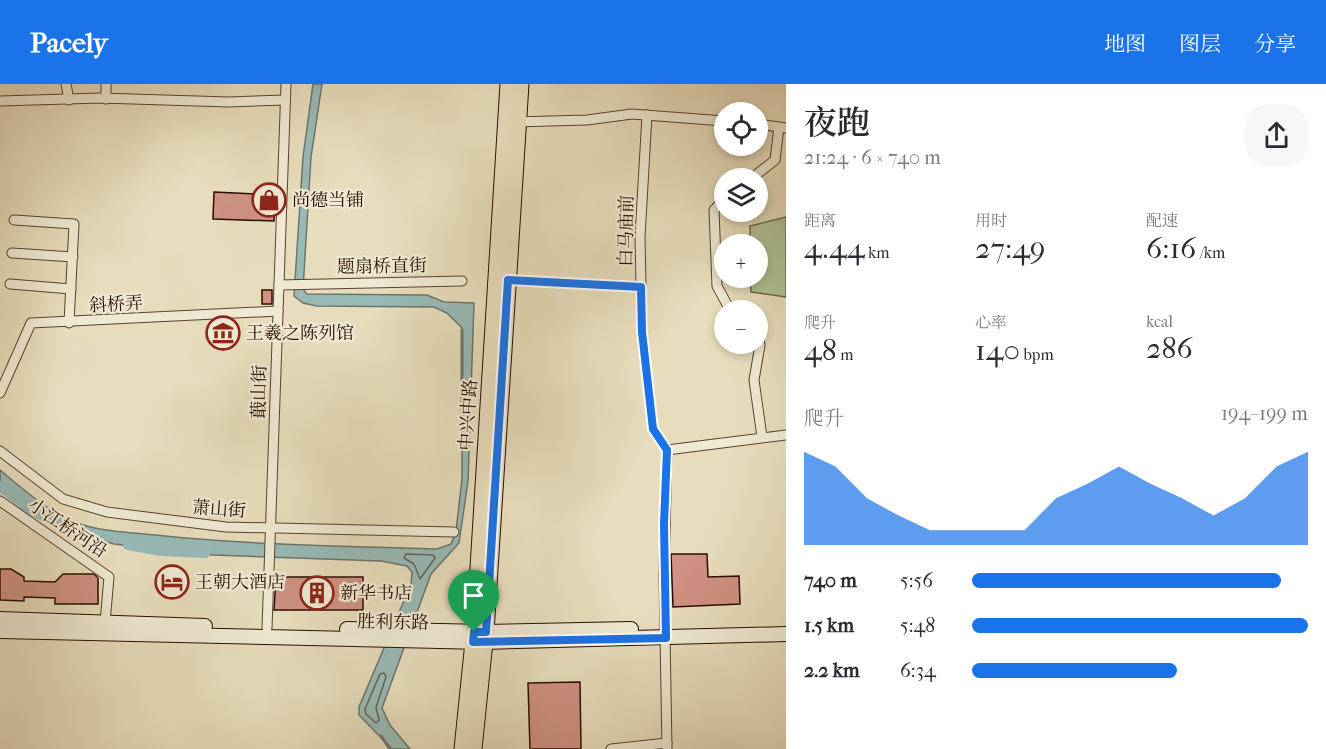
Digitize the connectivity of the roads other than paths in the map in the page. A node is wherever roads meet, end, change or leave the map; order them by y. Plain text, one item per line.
1 (66, 84) edge
2 (106, 84) edge
3 (286, 84) edge
4 (508, 84) edge
5 (521, 84) edge
6 (106, 99) junction
7 (69, 100) junction
8 (285, 100) junction
9 (0, 101) edge
10 (647, 115) junction
11 (714, 120) edge
12 (512, 122) junction
13 (782, 127) edge
14 (765, 168) edge
15 (14, 220) dead end
16 (714, 222) edge
17 (12, 253) dead end
18 (73, 257) junction
19 (508, 280) junction
20 (462, 281) dead end
21 (10, 284) dead end
22 (279, 285) junction
23 (641, 287) junction
24 (71, 289) junction
25 (725, 300) edge
26 (278, 311) junction
27 (69, 322) junction
28 (758, 354) edge
29 (0, 393) edge
30 (786, 435) edge
31 (762, 437) junction
32 (667, 450) junction
33 (0, 451) edge
34 (0, 501) edge
35 (272, 532) junction
36 (454, 532) dead end
37 (0, 619) edge
38 (105, 623) junction
39 (786, 626) edge
40 (267, 628) junction
41 (0, 631) edge
42 (666, 633) junction
43 (786, 634) edge
44 (383, 635) junction
45 (479, 637) junction
46 (667, 746) edge
47 (462, 749) edge
48 (474, 749) edge
49 (612, 749) edge

1 - 7 street
2 - 6 street
3 - 8 street, 蕺山街
4 - 12 main road, 中兴中路
5 - 12 main road, 中兴中路
6 - 7 street
6 - 8 street
7 - 9 street
8 - 22 street, 蕺山街
10 - 11 street
10 - 12 street
10 - 23 street, 白马庙前
12 - 19 main road, 中兴中路
12 - 45 main road, 中兴中路
13 - 14 street
15 - 18 street
16 - 25 street
17 - 18 street
18 - 24 street
19 - 23 lane
19 - 45 main road, 中兴中路
20 - 22 street, 题扇桥直街
21 - 24 street
22 - 26 street, 蕺山街
23 - 32 street, 白马庙前
24 - 27 street
26 - 27 street, 斜桥弄
26 - 35 street, 蕺山街
27 - 29 street, 斜桥弄
28 - 31 street
30 - 31 street
31 - 32 street
32 - 42 street
33 - 35 street, 萧山街
34 - 38 street, 小江桥河沿
35 - 36 street, 萧山街
35 - 40 street, 蕺山街
37 - 38 main road, 胜利东路
38 - 40 main road, 胜利东路
39 - 42 main road, 胜利东路
40 - 44 main road, 胜利东路
41 - 44 main road, 胜利东路
42 - 43 main road, 胜利东路
42 - 45 main road, 胜利东路
42 - 46 street
44 - 45 main road, 胜利东路
45 - 47 main road, 中兴中路
45 - 48 main road, 中兴中路
46 - 49 street

